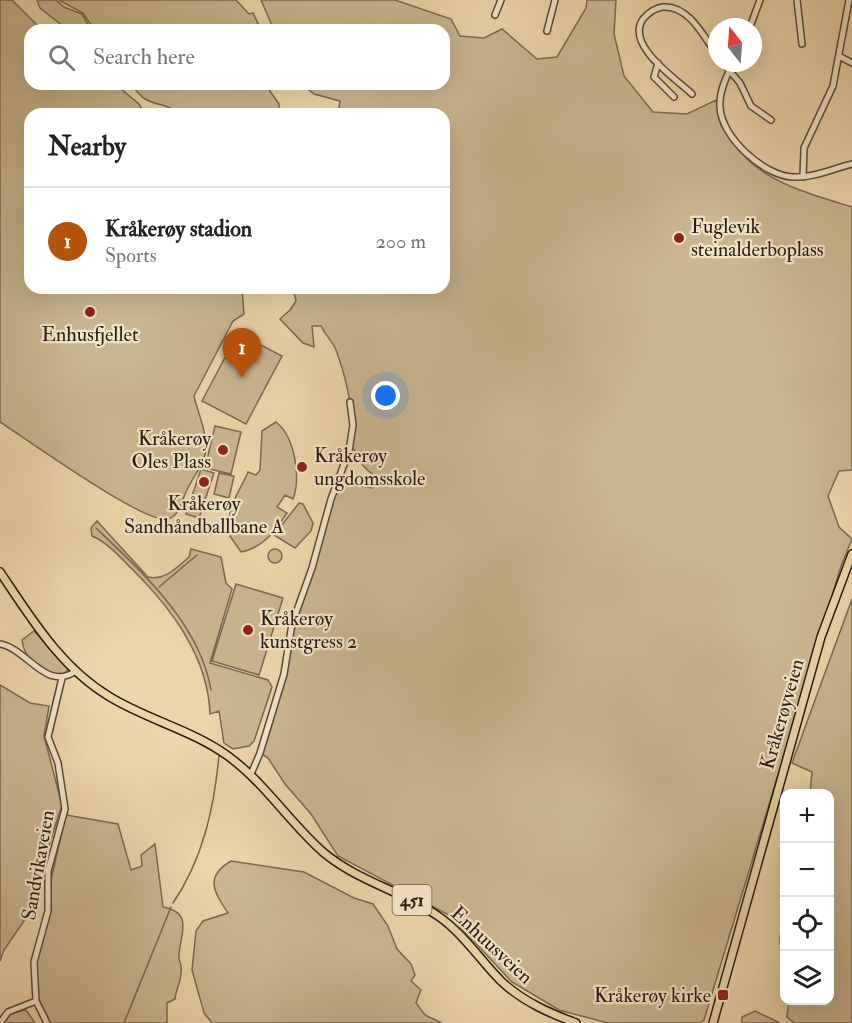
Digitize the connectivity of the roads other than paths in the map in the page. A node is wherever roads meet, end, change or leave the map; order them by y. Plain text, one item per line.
1 (501, 0) edge
2 (555, 0) edge
3 (760, 0) edge
4 (797, 0) edge
5 (849, 0) edge
6 (495, 15) dead end
7 (753, 18) edge
8 (547, 31) dead end
9 (708, 43) edge
10 (802, 44) dead end
11 (839, 56) junction
12 (658, 63) junction
13 (852, 63) edge
14 (729, 72) edge
15 (730, 72) edge
16 (692, 94) dead end
17 (674, 97) dead end
18 (771, 120) dead end
19 (852, 164) edge
20 (804, 177) junction
21 (350, 402) dead end
22 (852, 554) edge
23 (0, 572) edge
24 (0, 644) edge
25 (76, 671) junction
26 (62, 678) junction
27 (251, 774) junction
28 (36, 1001) junction
29 (0, 1023) edge
30 (47, 1023) edge
31 (576, 1023) edge
32 (713, 1023) edge

1 - 6 street
2 - 8 street
3 - 7 street
4 - 10 street
5 - 11 street
9 - 12 street
11 - 13 street
11 - 20 street
12 - 16 street
12 - 17 street
14 - 20 street
15 - 18 street
19 - 20 street
21 - 27 street
22 - 32 main road, Kråkerøyveien
23 - 25 main road, Enhuusveien / 451
24 - 26 street
25 - 26 street
25 - 27 main road, Enhuusveien / 451
26 - 28 street, Sandvikaveien
27 - 31 main road, Enhuusveien / 451
28 - 29 street
28 - 30 street, Sandvikaveien

